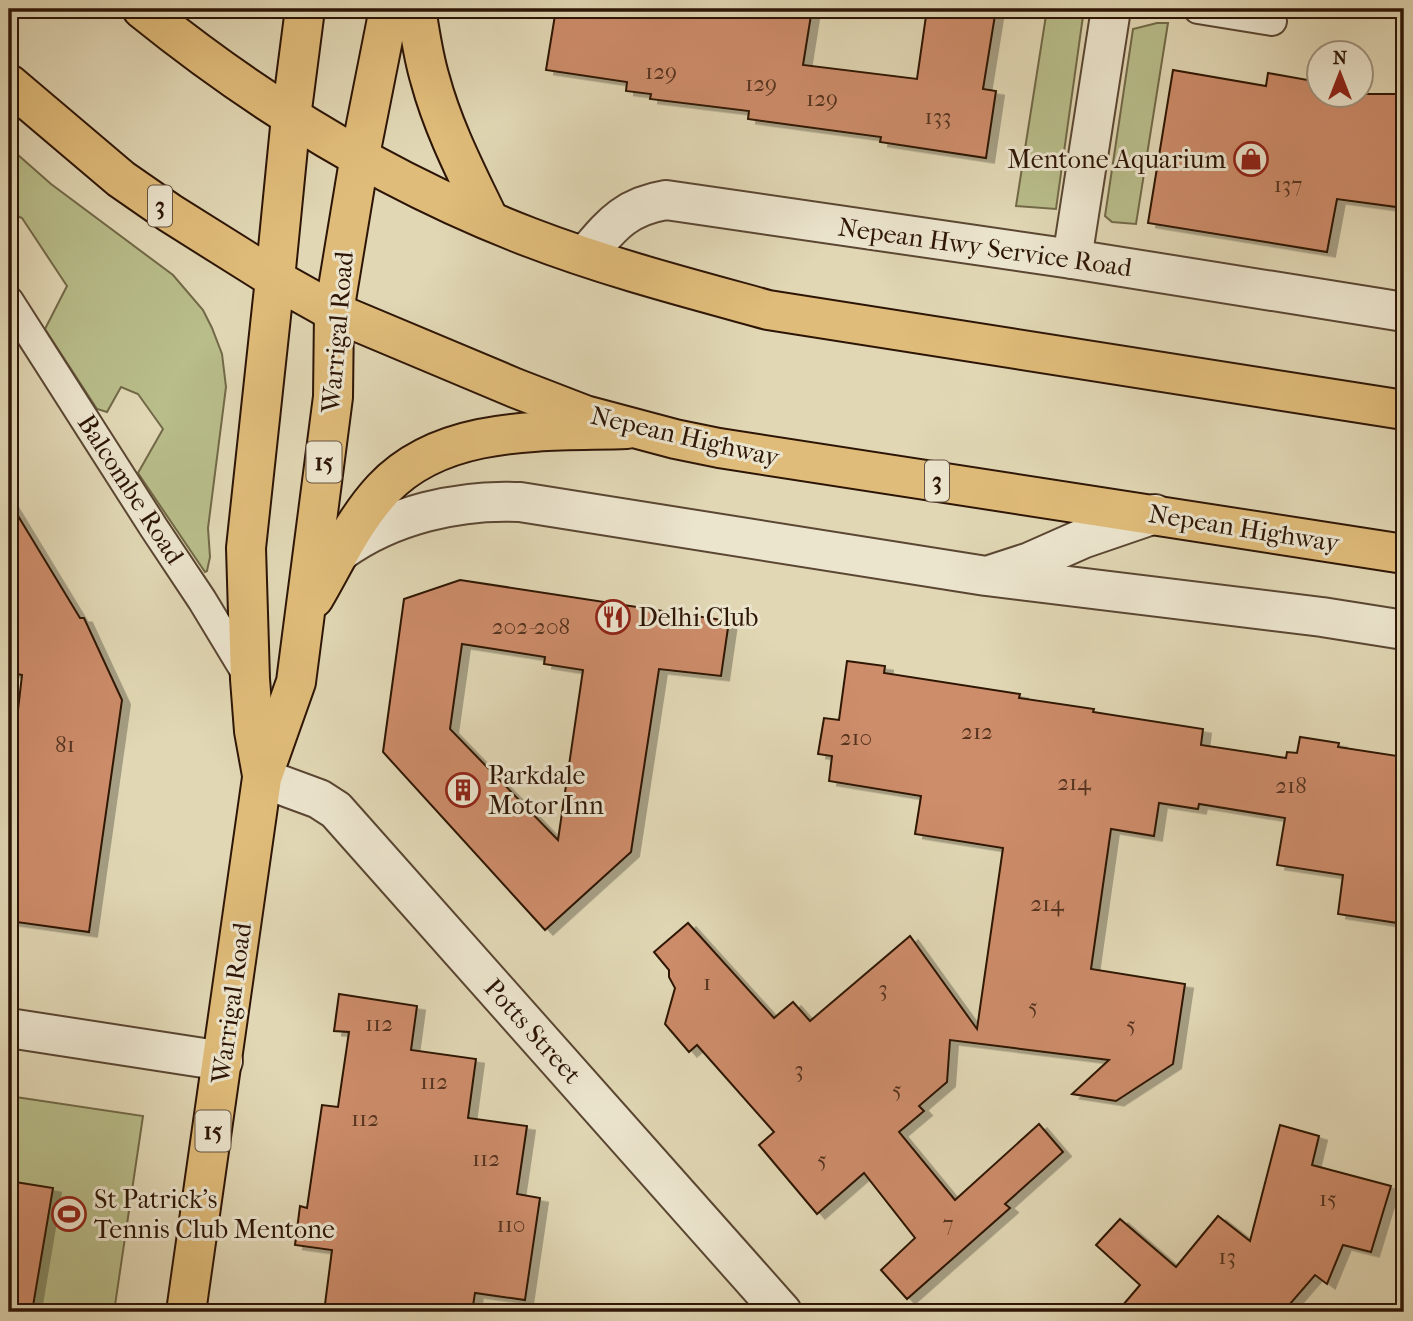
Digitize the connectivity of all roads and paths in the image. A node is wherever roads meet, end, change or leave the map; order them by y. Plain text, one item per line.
1 (142, 9) edge
2 (305, 9) edge
3 (388, 9) edge
4 (416, 9) edge
5 (1111, 9) edge
6 (1198, 9) edge
7 (1272, 21) dead end
8 (9, 84) edge
9 (291, 117) junction
10 (360, 155) junction
11 (489, 220) junction
12 (586, 256) junction
13 (1072, 259) junction
14 (275, 279) junction
15 (9, 302) edge
16 (334, 312) junction
17 (1404, 312) edge
18 (1404, 410) edge
19 (635, 429) junction
20 (1155, 514) junction
21 (341, 551) junction
22 (1404, 554) edge
23 (986, 576) junction
24 (306, 612) junction
25 (1404, 630) edge
26 (250, 679) junction
27 (262, 778) junction
28 (9, 1028) edge
29 (223, 1061) junction
30 (186, 1312) edge
31 (782, 1312) edge

1 - 9 main road
2 - 9 main road, Warrigal Road / 15
3 - 10 main road, Warrigal Road / 15
4 - 11 main road
5 - 13 street
6 - 7 lane
8 - 14 main road, Nepean Highway / 3
9 - 10 main road
9 - 14 main road, Warrigal Road / 15
10 - 11 main road
10 - 16 main road, Warrigal Road / 15
11 - 12 main road
12 - 13 street, Nepean Hwy Service Road
12 - 18 main road
13 - 17 street, Nepean Hwy Service Road
14 - 16 main road, Nepean Highway / 3
14 - 26 main road, Warrigal Road / 15
15 - 26 lane, Balcombe Road
16 - 19 main road, Nepean Highway / 3
16 - 24 main road, Warrigal Road / 15
19 - 20 main road, Nepean Highway / 3
19 - 21 main road
20 - 22 main road, Nepean Highway / 3
20 - 23 street
21 - 23 street
21 - 24 main road
23 - 25 street
24 - 27 main road, Warrigal Road / 15
26 - 27 main road, Warrigal Road / 15
27 - 29 main road, Warrigal Road / 15
27 - 31 street, Potts Street
28 - 29 street
29 - 30 main road, Warrigal Road / 15

